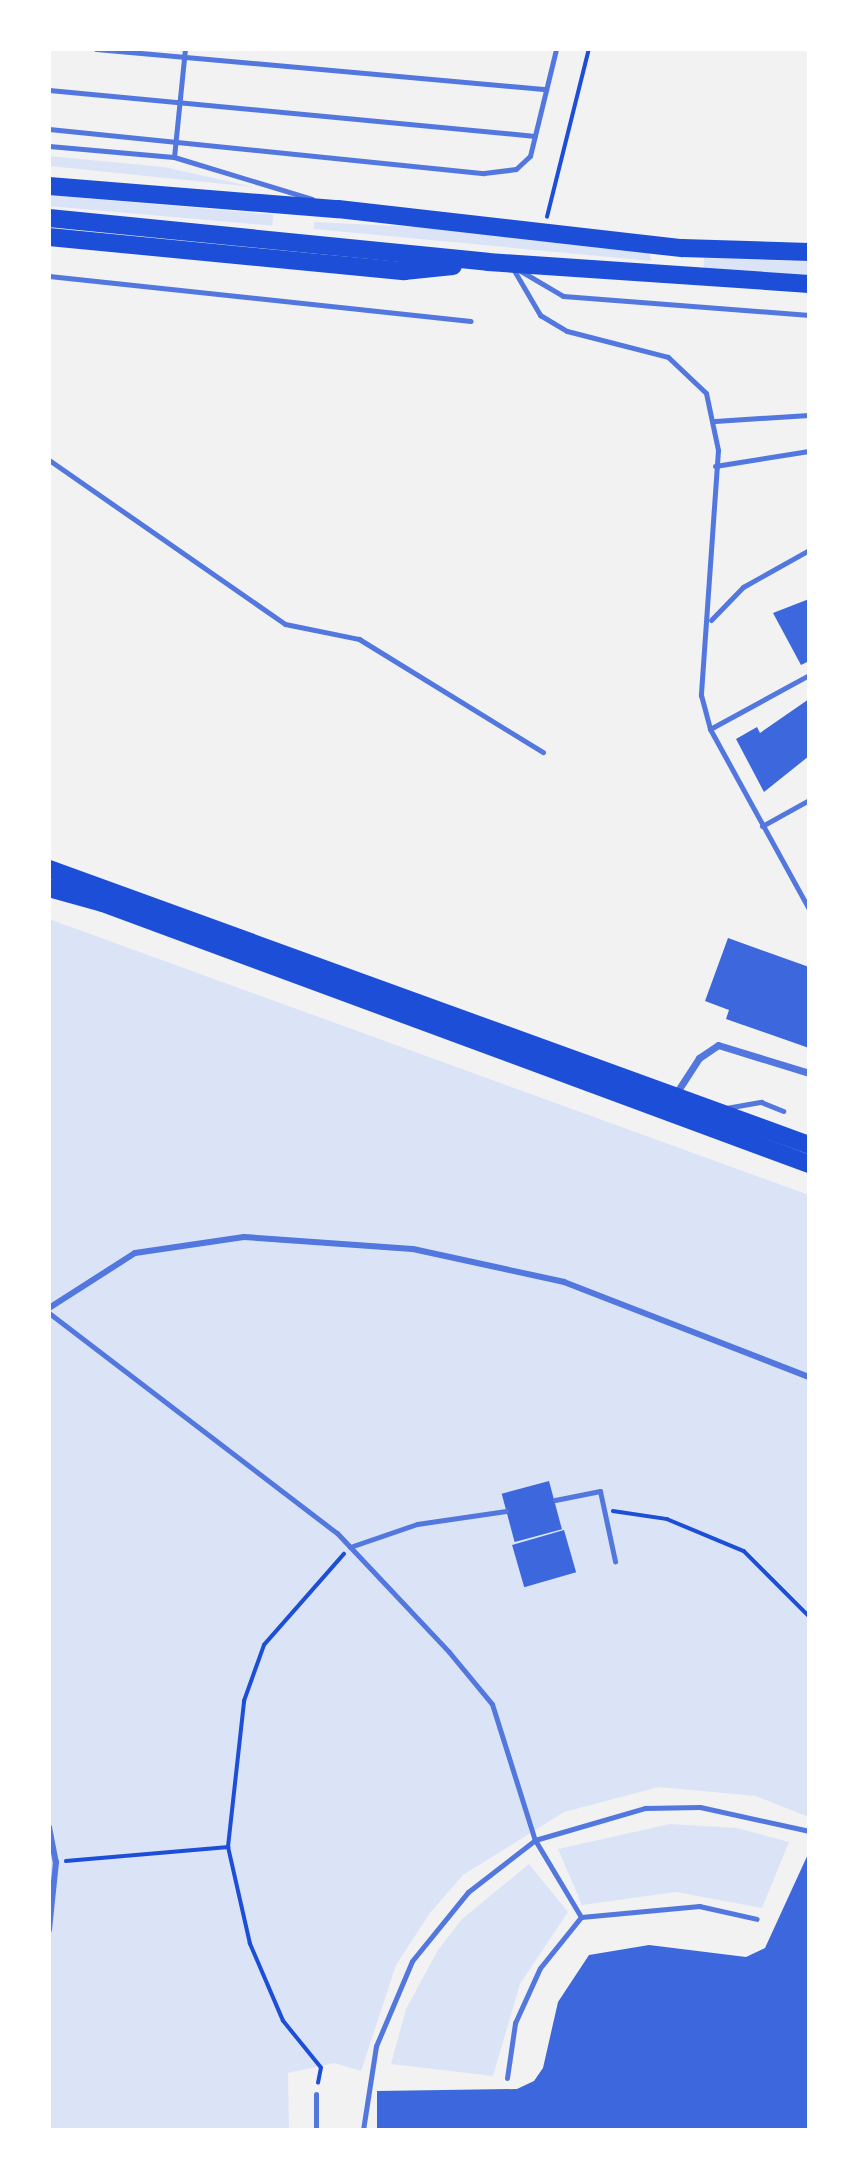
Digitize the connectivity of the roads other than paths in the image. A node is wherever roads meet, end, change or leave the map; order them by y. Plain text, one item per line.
1 (96, 49) edge
2 (185, 49) edge
3 (556, 49) edge
4 (184, 57) junction
5 (547, 89) junction
6 (49, 90) edge
7 (180, 102) junction
8 (49, 129) edge
9 (535, 136) junction
10 (176, 142) junction
11 (49, 146) edge
12 (174, 157) junction
13 (49, 186) edge
14 (284, 209) junction
15 (338, 209) junction
16 (49, 218) edge
17 (49, 237) edge
18 (280, 241) junction
19 (682, 247) junction
20 (809, 252) edge
21 (488, 262) junction
22 (511, 264) junction
23 (49, 276) edge
24 (681, 278) junction
25 (809, 284) edge
26 (809, 315) edge
27 (471, 321) dead end
28 (809, 415) edge
29 (715, 421) junction
30 (809, 451) edge
31 (49, 460) edge
32 (715, 466) junction
33 (809, 550) edge
34 (711, 620) junction
35 (809, 676) edge
36 (710, 729) junction
37 (543, 752) dead end
38 (809, 800) edge
39 (762, 826) junction
40 (49, 869) edge
41 (49, 888) edge
42 (809, 909) edge
43 (809, 1073) edge
44 (675, 1095) junction
45 (716, 1111) junction
46 (782, 1111) dead end
47 (809, 1145) edge
48 (809, 1164) edge
49 (49, 1311) edge
50 (809, 1377) edge
51 (555, 1500) dead end
52 (506, 1511) dead end
53 (350, 1547) junction
54 (615, 1561) dead end
55 (49, 1827) edge
56 (809, 1830) edge
57 (535, 1840) junction
58 (581, 1917) junction
59 (757, 1919) dead end
60 (49, 1930) edge
61 (507, 2078) dead end
62 (316, 2094) road end
63 (316, 2130) edge
64 (363, 2130) edge

1 - 4 lane
2 - 4 lane
3 - 5 lane
4 - 5 lane
4 - 7 lane
5 - 9 lane
6 - 7 lane
7 - 9 lane
7 - 10 lane
8 - 10 lane
9 - 10 lane
10 - 12 lane
11 - 12 lane
12 - 15 lane
13 - 14 main road
14 - 15 main road
14 - 18 main road
15 - 19 main road
16 - 18 main road
17 - 21 main road
18 - 21 main road
19 - 20 main road
19 - 24 main road
21 - 22 main road
22 - 24 main road
22 - 26 lane
22 - 29 lane
23 - 27 lane
24 - 25 main road
28 - 29 lane
29 - 32 lane
30 - 32 lane
31 - 37 lane
32 - 34 lane
33 - 34 lane
34 - 36 lane
35 - 36 lane
36 - 39 lane
38 - 39 lane
39 - 42 lane
40 - 44 main road
41 - 48 main road
43 - 44 street
44 - 45 main road
45 - 46 lane
45 - 47 main road
49 - 50 street
49 - 53 lane
51 - 54 lane
52 - 53 lane
53 - 57 lane
55 - 60 street
56 - 57 lane
57 - 58 lane
57 - 64 lane
58 - 59 lane
58 - 61 lane
62 - 63 lane

